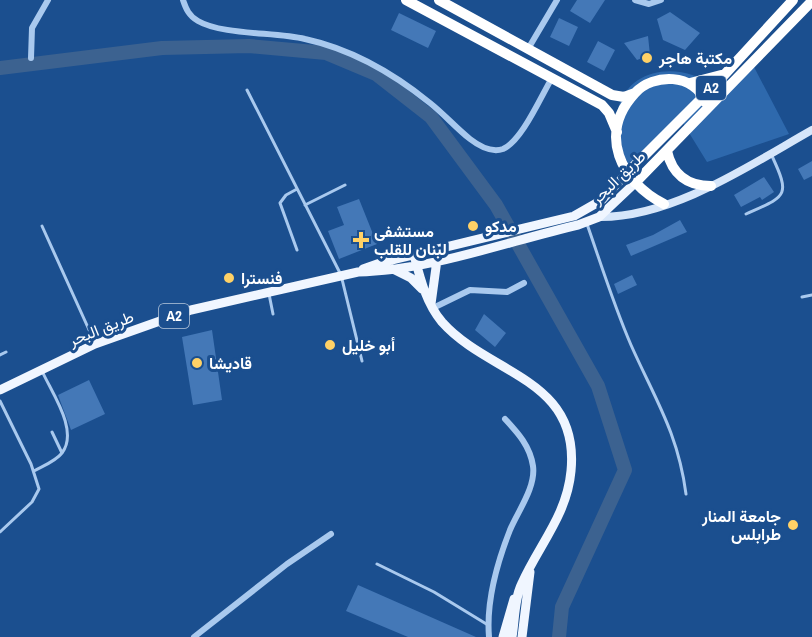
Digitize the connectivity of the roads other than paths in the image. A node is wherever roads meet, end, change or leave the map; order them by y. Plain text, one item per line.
1 (48, 0) edge
2 (183, 0) edge
3 (406, 0) edge
4 (439, 0) edge
5 (557, 0) edge
6 (635, 0) edge
7 (661, 0) edge
8 (793, 0) edge
9 (812, 0) edge
10 (775, 18) junction
11 (785, 29) junction
12 (528, 49) junction
13 (31, 58) dead end
14 (727, 72) junction
15 (552, 78) junction
16 (690, 83) junction
17 (247, 90) dead end
18 (635, 93) junction
19 (703, 97) junction
20 (708, 109) junction
21 (812, 130) edge
22 (616, 132) junction
23 (667, 151) junction
24 (771, 153) junction
25 (631, 169) junction
26 (645, 173) junction
27 (635, 183) junction
28 (345, 185) dead end
29 (711, 186) junction
30 (297, 189) junction
31 (664, 204) junction
32 (305, 205) junction
33 (746, 214) dead end
34 (599, 217) junction
35 (586, 222) junction
36 (42, 226) dead end
37 (510, 237) junction
38 (297, 250) dead end
39 (451, 256) junction
40 (415, 260) junction
41 (437, 260) junction
42 (393, 269) junction
43 (358, 272) junction
44 (341, 275) junction
45 (433, 280) junction
46 (524, 284) dead end
47 (268, 293) junction
48 (424, 293) junction
49 (812, 295) edge
50 (802, 297) dead end
51 (433, 306) junction
52 (273, 314) dead end
53 (96, 344) junction
54 (6, 352) dead end
55 (0, 355) edge
56 (362, 361) dead end
57 (42, 371) junction
58 (0, 390) edge
59 (0, 401) edge
60 (505, 419) dead end
61 (52, 432) dead end
62 (62, 453) junction
63 (34, 471) junction
64 (686, 494) dead end
65 (0, 532) edge
66 (331, 534) dead end
67 (377, 564) dead end
68 (530, 569) junction
69 (519, 592) junction
70 (488, 625) junction
71 (194, 637) edge
72 (489, 637) edge
73 (503, 637) edge
74 (512, 637) edge
75 (522, 637) edge

1 - 13 street
2 - 15 street
3 - 15 highway, طريق البحر
4 - 12 highway
5 - 12 street
6 - 7 street
8 - 10 highway, A2
9 - 11 highway, A2
10 - 11 highway
10 - 14 highway, A2
11 - 20 highway, A2
12 - 18 highway
14 - 16 highway
14 - 19 highway, A2
15 - 22 highway, طريق البحر
16 - 18 highway, A2
16 - 19 highway, A2
17 - 30 lane
18 - 22 highway, طريق البحر
19 - 20 highway, A2
19 - 25 highway, A2
20 - 23 highway, طريق البحر / A2
21 - 24 street
22 - 25 highway, طريق البحر
23 - 26 highway, طريق البحر / A2
23 - 29 highway
24 - 29 street
24 - 33 lane
25 - 26 highway
25 - 27 highway
25 - 37 main road, طريق البحر / A2
26 - 27 highway, طريق البحر / A2
27 - 31 highway
27 - 34 main road, طريق البحر / A2
28 - 32 lane
29 - 31 street
30 - 32 lane
30 - 38 lane
31 - 34 street
32 - 44 lane
34 - 35 main road, طريق البحر / A2
35 - 37 main road, طريق البحر / A2
35 - 64 lane
36 - 53 lane
37 - 39 main road, طريق البحر / A2
37 - 40 main road, طريق البحر / A2
39 - 41 main road, طريق البحر / A2
39 - 45 main road
40 - 41 main road, طريق البحر / A2
40 - 42 main road, طريق البحر / A2
40 - 43 main road, طريق البحر / A2
40 - 48 main road
41 - 45 main road
42 - 43 main road, طريق البحر / A2
42 - 48 main road
43 - 44 main road, طريق البحر / A2
44 - 47 main road, طريق البحر / A2
44 - 56 lane
45 - 51 main road
46 - 51 street
47 - 52 lane
47 - 53 main road, طريق البحر / A2
48 - 51 main road
49 - 50 lane
51 - 68 main road
53 - 57 main road, طريق البحر / A2
54 - 55 lane
57 - 58 main road, طريق البحر / A2
57 - 62 lane
59 - 63 lane
60 - 70 street
61 - 62 lane
62 - 63 lane
63 - 65 lane
66 - 71 street
67 - 70 lane
68 - 69 main road
68 - 75 main road
69 - 73 main road
69 - 74 main road
70 - 72 street

